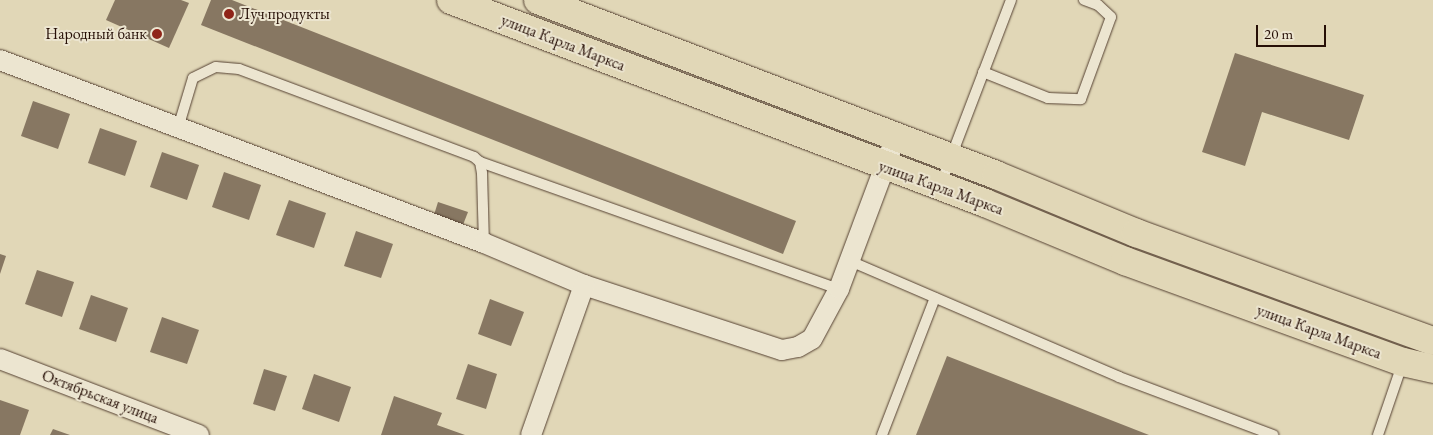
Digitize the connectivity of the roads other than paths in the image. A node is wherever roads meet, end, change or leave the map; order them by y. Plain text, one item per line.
1 (451, 0) edge
2 (538, 0) edge
3 (1011, 0) edge
4 (1084, 0) edge
5 (0, 60) edge
6 (983, 72) junction
7 (178, 128) junction
8 (896, 139) junction
9 (950, 158) junction
10 (480, 162) junction
11 (886, 167) junction
12 (940, 186) junction
13 (484, 243) junction
14 (850, 261) junction
15 (584, 285) junction
16 (839, 289) junction
17 (935, 298) junction
18 (1433, 341) edge
19 (0, 358) edge
20 (1403, 362) junction
21 (1433, 369) edge
22 (199, 435) edge
23 (531, 435) edge
24 (882, 435) edge
25 (1274, 435) edge
26 (1378, 435) edge

1 - 11 main road, улица Карла Маркса
2 - 8 main road, улица Карла Маркса
3 - 6 lane
4 - 6 lane
5 - 7 street
6 - 9 lane
7 - 10 lane
7 - 13 street
8 - 9 main road, улица Карла Маркса
8 - 11 street
9 - 12 lane
9 - 18 main road, улица Карла Маркса
10 - 13 lane
10 - 16 lane
11 - 12 main road, улица Карла Маркса
11 - 14 street
12 - 20 main road, улица Карла Маркса
13 - 15 street
14 - 16 street
14 - 17 lane
15 - 16 street
15 - 23 street
17 - 24 lane
17 - 25 lane
19 - 22 street, Октябрьская улица
20 - 21 main road, улица Карла Маркса
20 - 26 lane

